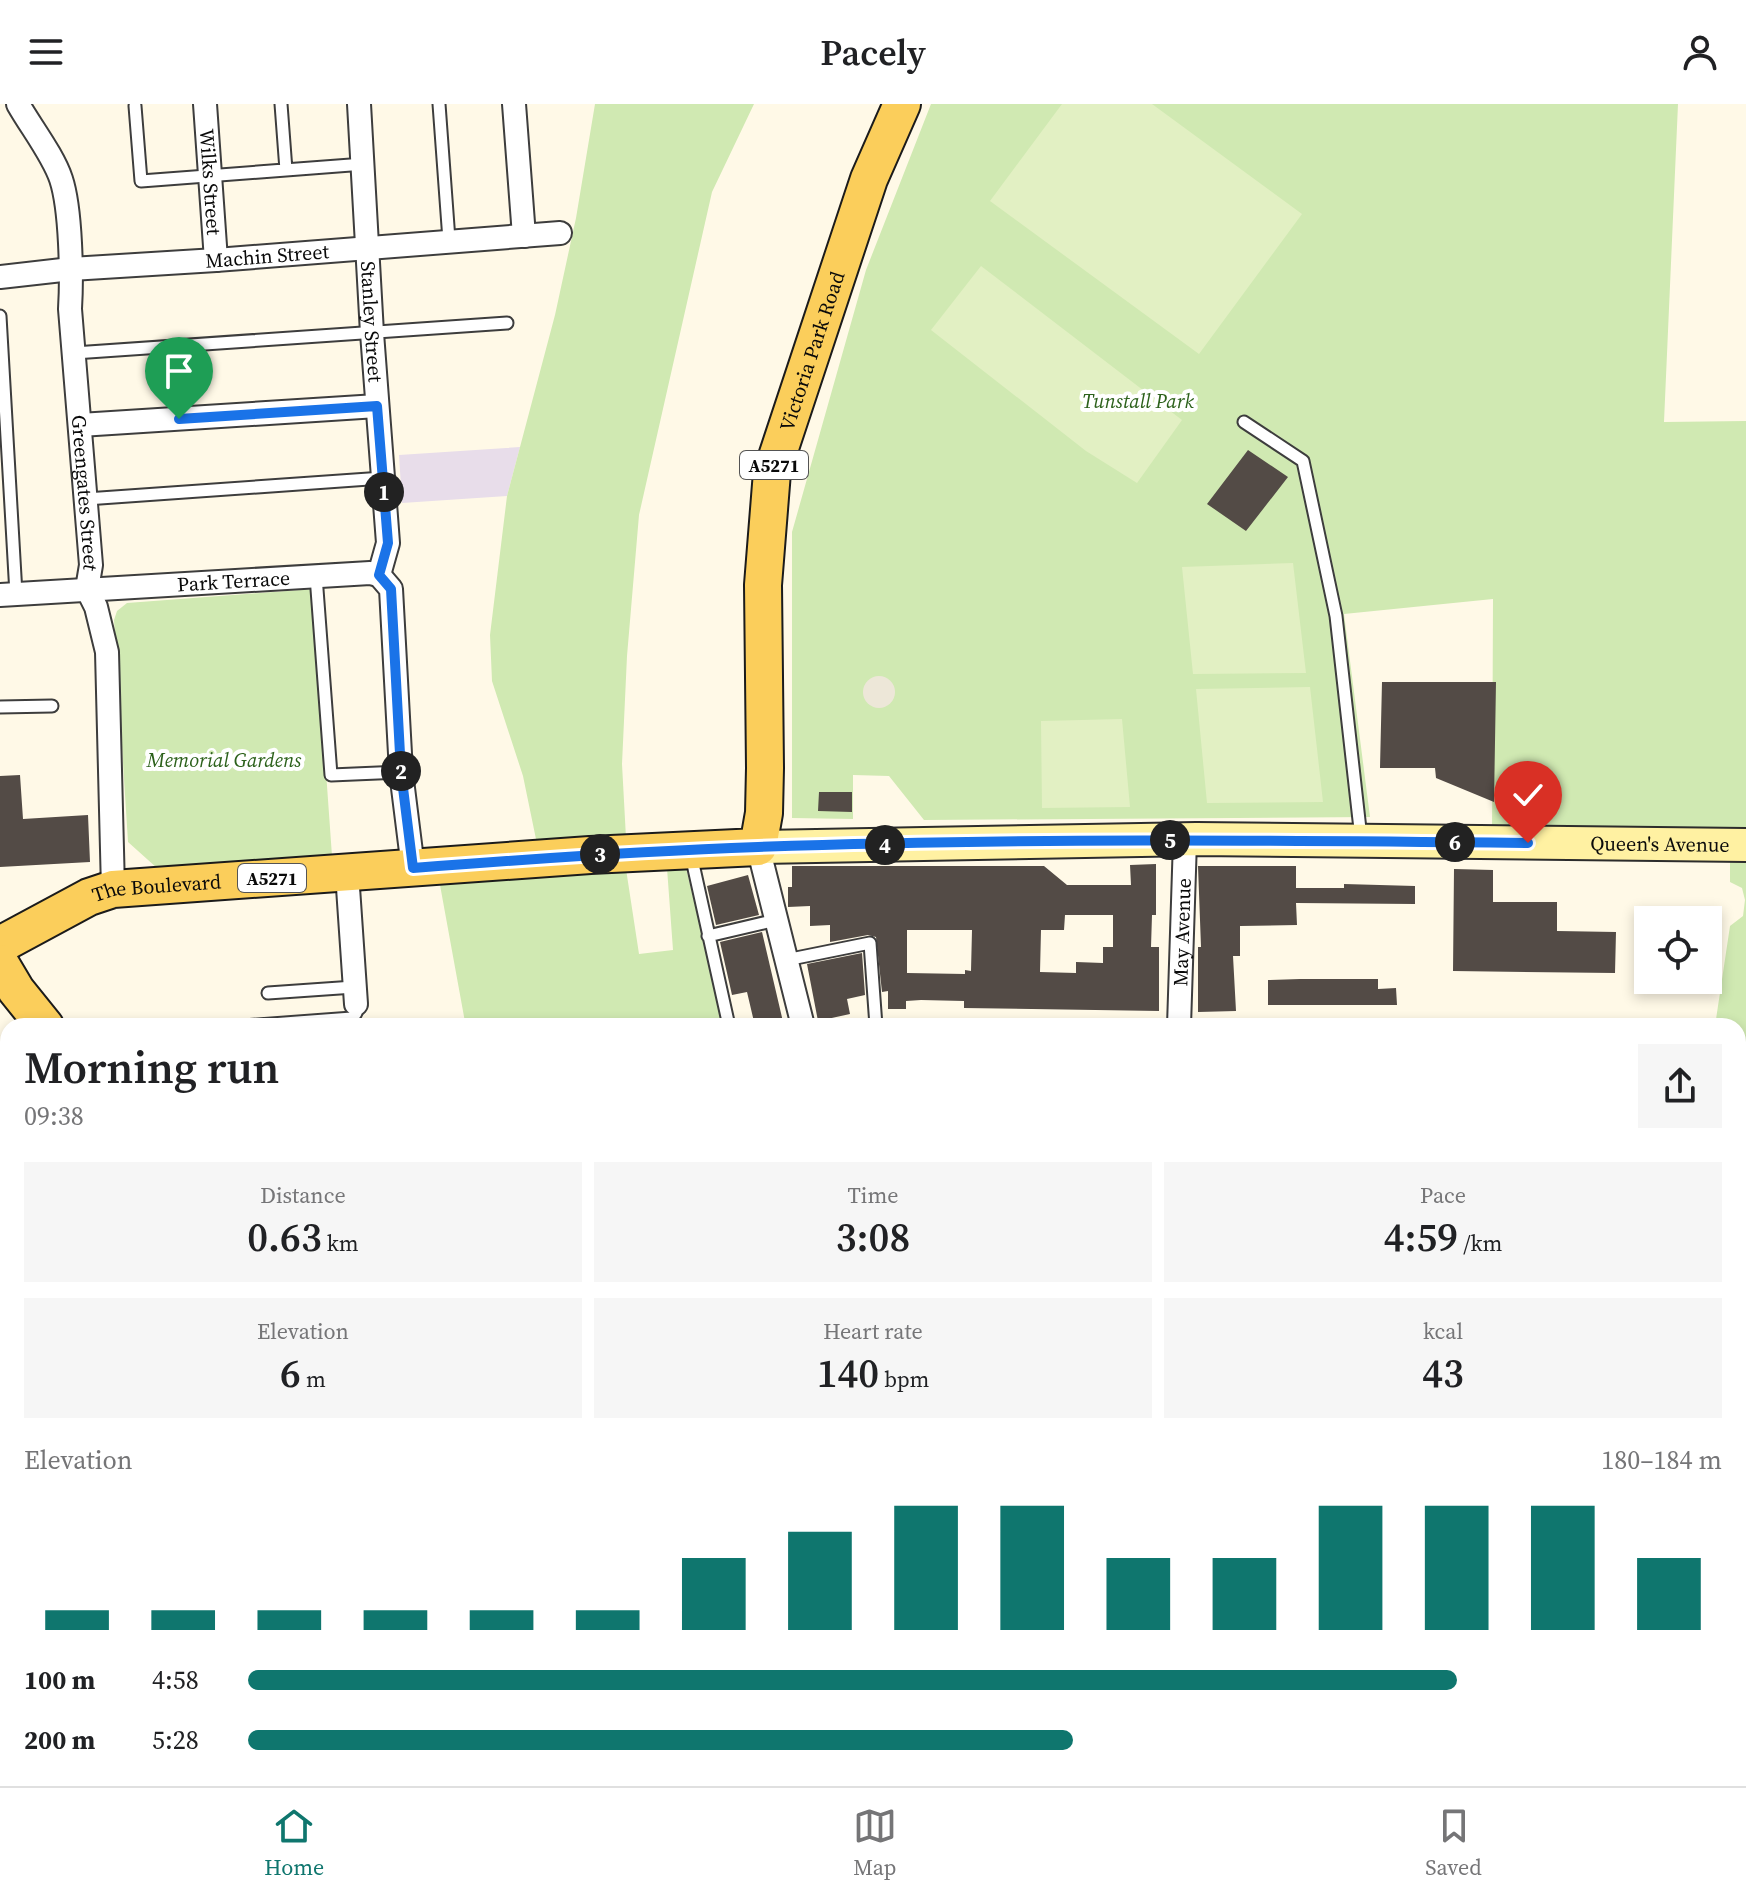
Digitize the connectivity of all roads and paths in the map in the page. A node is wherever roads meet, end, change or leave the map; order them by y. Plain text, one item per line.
1 (18, 104) edge
2 (205, 104) edge
3 (281, 104) edge
4 (359, 104) edge
5 (439, 104) edge
6 (514, 104) edge
7 (902, 104) edge
8 (135, 106) dead end
9 (364, 164) junction
10 (286, 170) junction
11 (210, 176) junction
12 (560, 233) dead end
13 (524, 236) junction
14 (449, 240) junction
15 (368, 248) junction
16 (216, 260) junction
17 (71, 269) junction
18 (0, 277) edge
19 (0, 316) edge
20 (507, 323) dead end
21 (372, 333) junction
22 (74, 353) junction
23 (377, 406) junction
24 (1244, 422) dead end
25 (80, 425) junction
26 (383, 478) junction
27 (86, 499) junction
28 (379, 575) junction
29 (316, 576) junction
30 (87, 589) junction
31 (8, 595) edge
32 (52, 706) dead end
33 (0, 707) edge
34 (401, 772) junction
35 (1185, 840) junction
36 (1361, 842) junction
37 (1744, 845) edge
38 (758, 847) junction
39 (690, 850) junction
40 (413, 868) junction
41 (347, 873) junction
42 (113, 889) junction
43 (776, 920) junction
44 (708, 936) junction
45 (0, 945) edge
46 (786, 960) junction
47 (0, 963) edge
48 (268, 993) dead end
49 (355, 996) junction
50 (39, 1018) edge
51 (352, 1018) edge
52 (727, 1018) edge
53 (801, 1018) edge
54 (875, 1018) edge
55 (1179, 1018) edge

1 - 17 street, Greengates Street
2 - 11 street, Wilks Street
3 - 10 lane
4 - 9 street, Stanley Street
5 - 14 lane
6 - 13 street
7 - 38 main road, Victoria Park Road / A5271
8 - 11 lane
9 - 10 lane
9 - 15 street, Stanley Street
10 - 11 lane
11 - 16 street, Wilks Street
12 - 13 street, Machin Street
13 - 14 street, Machin Street
14 - 15 street, Machin Street
15 - 16 street, Machin Street
15 - 21 street, Stanley Street
16 - 17 street, Machin Street
17 - 18 street, Machin Street
17 - 22 street, Greengates Street
19 - 31 lane
20 - 21 lane
21 - 22 lane
21 - 23 street, Stanley Street
22 - 25 street, Greengates Street
23 - 25 street
23 - 26 street, Stanley Street
24 - 36 lane
25 - 27 street, Greengates Street
26 - 27 lane
26 - 28 street, Stanley Street
27 - 30 street, Greengates Street
28 - 29 street, Park Terrace
28 - 34 street
29 - 30 street, Park Terrace
29 - 34 lane
30 - 31 street, Park Terrace
30 - 42 street, Greengates Street
32 - 33 lane
34 - 40 street
35 - 36 street, Queen's Avenue
35 - 38 street, Queen's Avenue
35 - 55 street, May Avenue
36 - 37 street, Queen's Avenue
38 - 39 main road, The Boulevard / A5271
38 - 43 street
39 - 40 main road, The Boulevard / A5271
39 - 44 lane
40 - 41 main road, The Boulevard / A5271
41 - 42 main road, The Boulevard / A5271
41 - 49 street
42 - 45 main road, The Boulevard / A5271
43 - 44 lane
43 - 46 street
44 - 52 lane
46 - 53 street
46 - 54 lane
47 - 50 main road
48 - 49 lane
49 - 51 lane

